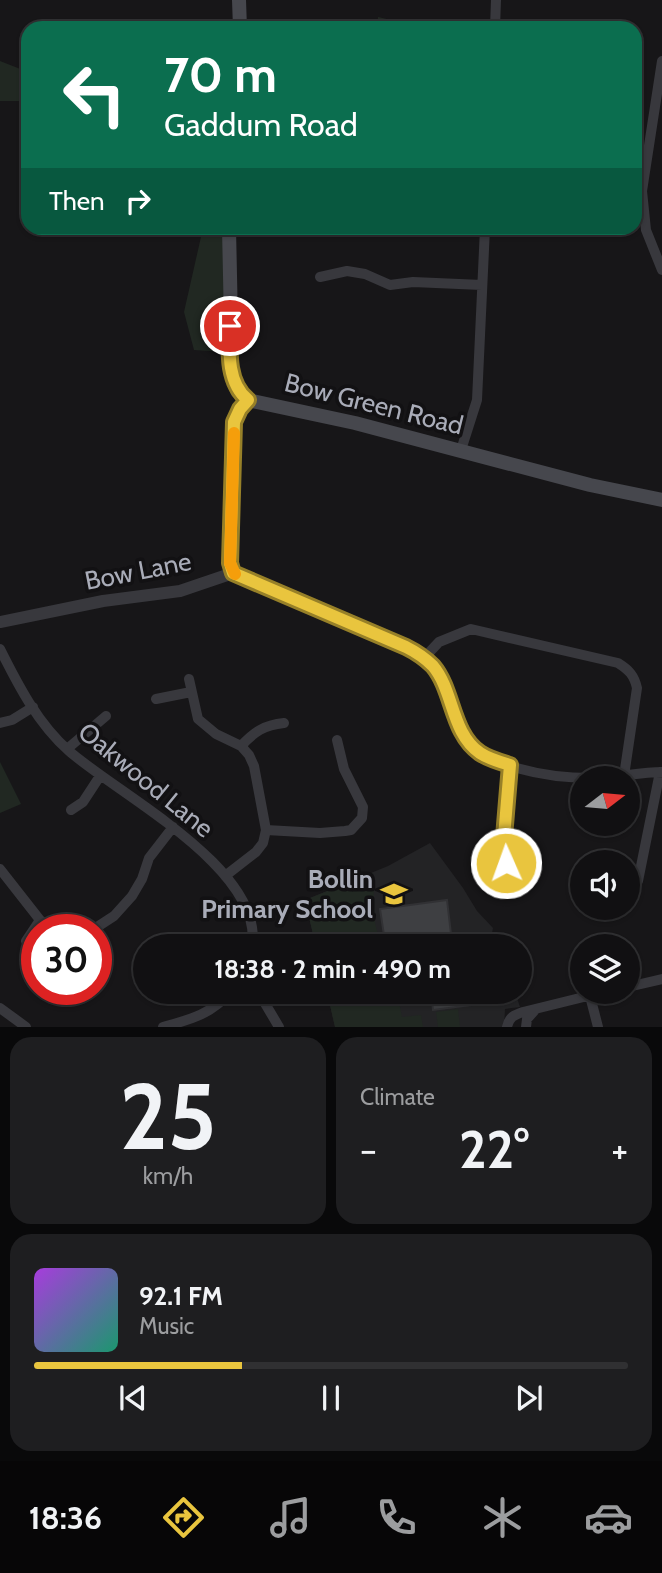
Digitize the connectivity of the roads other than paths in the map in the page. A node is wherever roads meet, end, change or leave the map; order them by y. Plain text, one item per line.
1 (239, 0) edge
2 (496, 0) edge
3 (240, 21) edge
4 (495, 21) edge
5 (662, 61) edge
6 (229, 235) edge
7 (485, 235) edge
8 (662, 270) edge
9 (320, 276) dead end
10 (482, 285) junction
11 (248, 400) junction
12 (461, 450) junction
13 (662, 500) edge
14 (233, 573) junction
15 (0, 622) edge
16 (0, 649) edge
17 (424, 658) junction
18 (189, 679) dead end
19 (191, 692) junction
20 (156, 699) dead end
21 (33, 707) junction
22 (106, 716) dead end
23 (0, 723) edge
24 (284, 723) dead end
25 (337, 740) dead end
26 (240, 746) junction
27 (67, 749) junction
28 (510, 765) junction
29 (625, 766) edge
30 (661, 772) edge
31 (640, 774) edge
32 (100, 776) junction
33 (570, 776) edge
34 (71, 810) dead end
35 (173, 827) junction
36 (266, 830) junction
37 (0, 869) edge
38 (640, 872) edge
39 (506, 873) dead end
40 (225, 876) junction
41 (35, 914) edge
42 (112, 917) edge
43 (253, 934) edge
44 (662, 979) edge
45 (640, 984) edge
46 (570, 1001) edge
47 (219, 1004) edge
48 (265, 1004) edge
49 (592, 1004) edge
50 (0, 1008) edge
51 (536, 1009) junction
52 (170, 1026) edge
53 (26, 1027) edge
54 (279, 1027) edge
55 (507, 1027) edge
56 (526, 1027) edge
57 (598, 1027) edge

1 - 3 main road
2 - 4 street
5 - 8 street
6 - 11 main road, Bow Green Road
7 - 10 street
9 - 10 street
10 - 12 street
11 - 12 main road, Bow Green Road
11 - 14 street, Bow Lane
12 - 13 main road, Bow Green Road
14 - 15 street, Bow Lane
14 - 17 street
16 - 21 street, Oakwood Lane
17 - 28 street
17 - 29 street
18 - 19 street
19 - 20 street
19 - 26 street
21 - 23 street
21 - 27 street, Oakwood Lane
22 - 27 street
24 - 26 street
25 - 36 street
26 - 36 street
27 - 32 street, Oakwood Lane
28 - 33 street
28 - 39 street
30 - 31 street
30 - 38 street
32 - 34 street
32 - 35 street, Oakwood Lane
35 - 40 street, Oakwood Lane
35 - 42 street
36 - 40 street
37 - 41 street
40 - 43 street, Oakwood Lane
44 - 45 street
46 - 51 street
47 - 52 street
48 - 54 street
49 - 57 street
50 - 53 street
51 - 55 street
51 - 56 street

